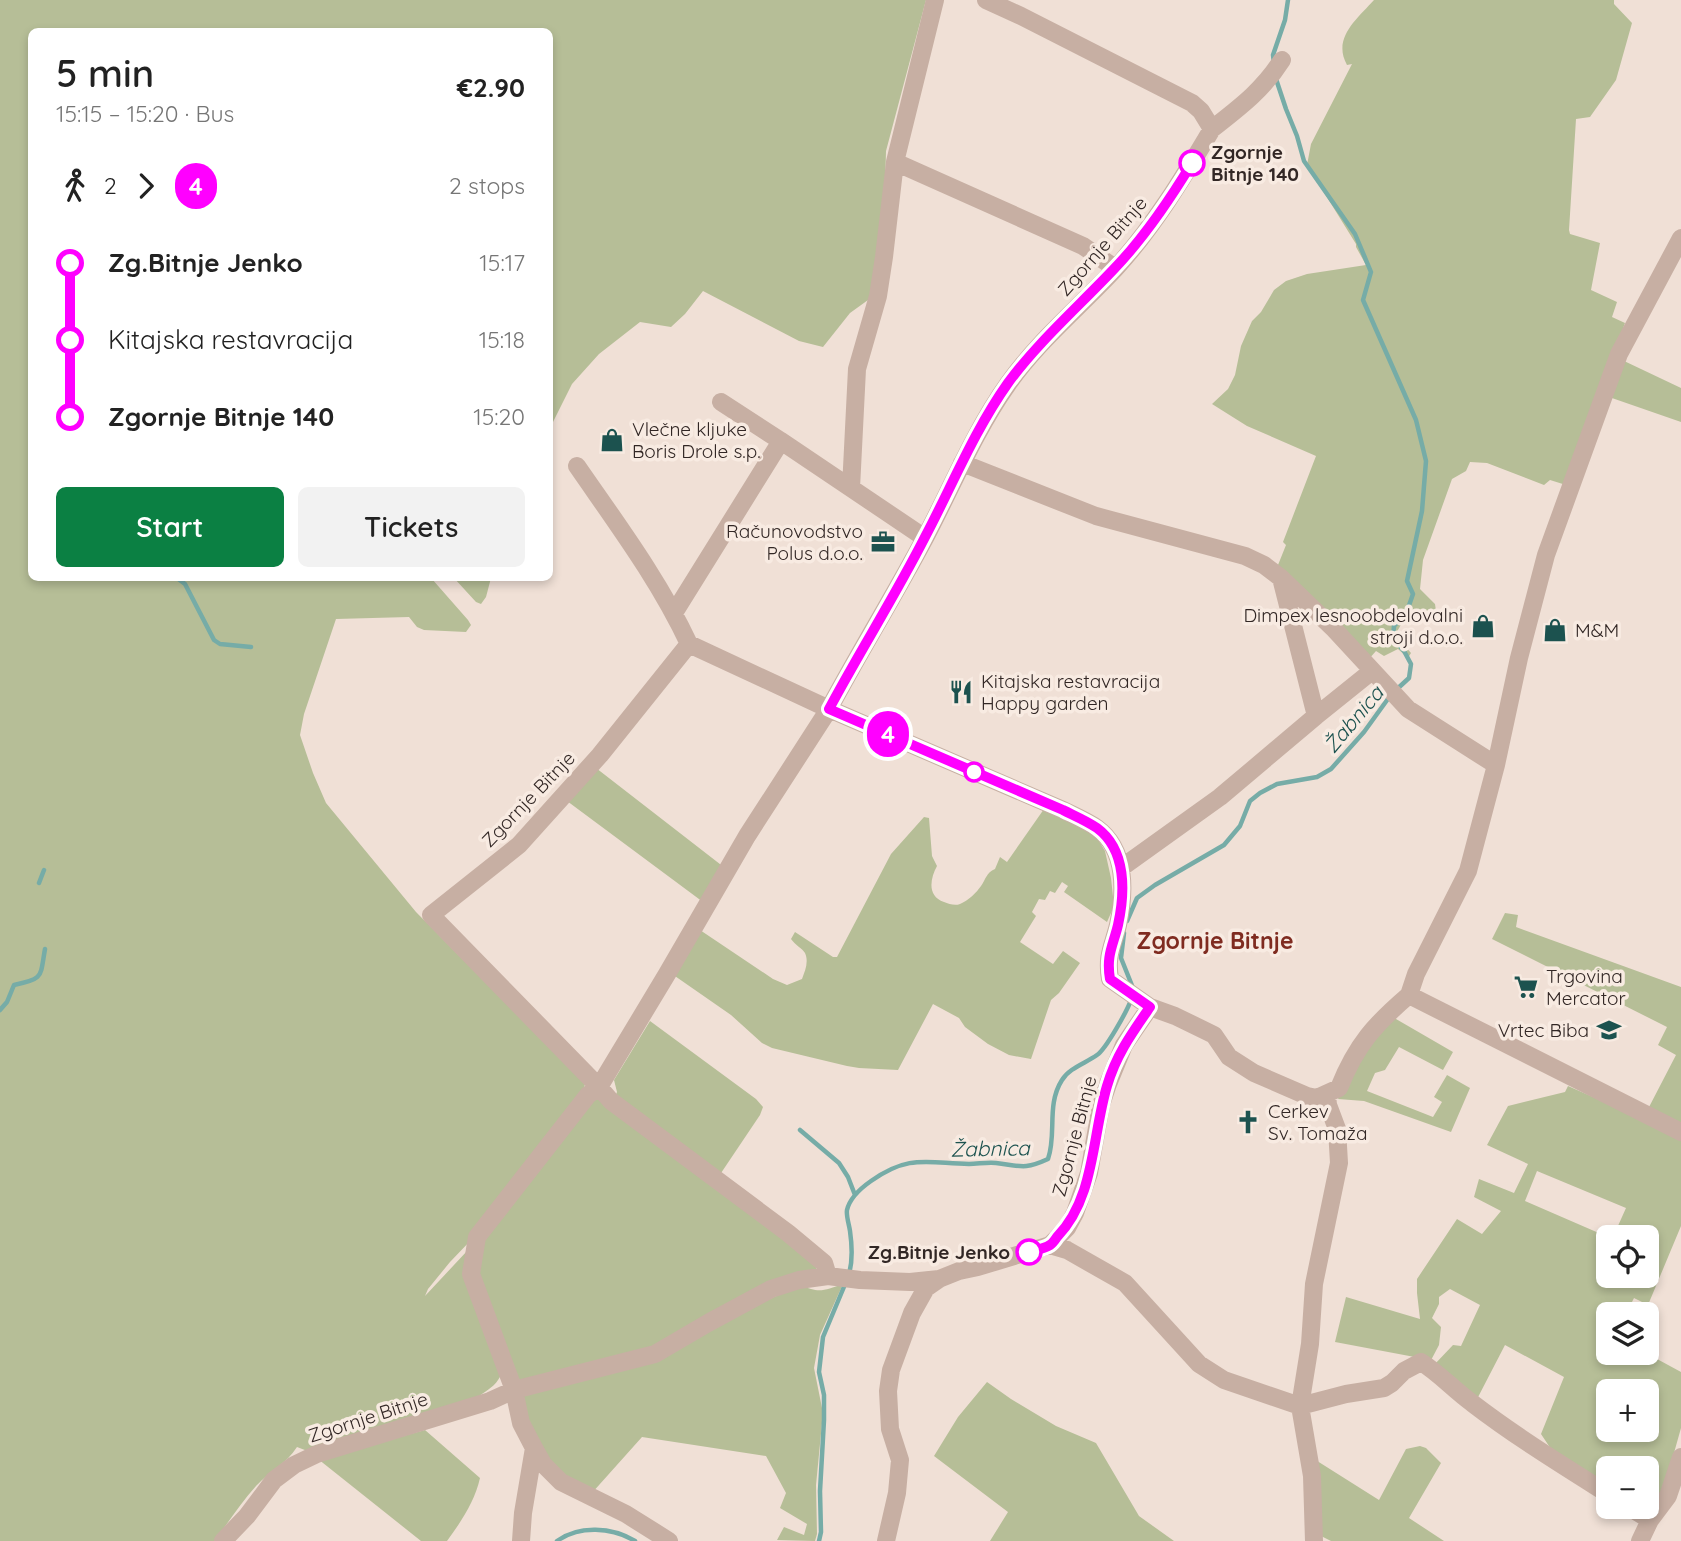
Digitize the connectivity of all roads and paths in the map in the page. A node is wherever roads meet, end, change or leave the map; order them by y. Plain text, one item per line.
1 (935, 0) edge
2 (986, 0) edge
3 (1282, 60) dead end
4 (1212, 129) junction
5 (895, 162) junction
6 (1681, 238) edge
7 (1115, 268) junction
8 (721, 402) dead end
9 (781, 441) junction
10 (962, 463) junction
11 (577, 466) dead end
12 (851, 488) junction
13 (925, 538) junction
14 (1281, 578) junction
15 (674, 613) junction
16 (689, 644) junction
17 (1372, 671) junction
18 (829, 709) junction
19 (1316, 716) junction
20 (1496, 765) junction
21 (1121, 868) junction
22 (1409, 995) junction
23 (1145, 1004) junction
24 (599, 1087) junction
25 (1326, 1094) junction
26 (1681, 1132) edge
27 (1050, 1245) junction
28 (834, 1277) junction
29 (939, 1279) junction
30 (514, 1390) junction
31 (1300, 1406) junction
32 (534, 1447) junction
33 (1681, 1457) edge
34 (1596, 1486) edge
35 (1647, 1519) edge
36 (1650, 1521) junction
37 (223, 1541) edge
38 (521, 1541) edge
39 (668, 1541) edge
40 (886, 1541) edge
41 (1314, 1541) edge
42 (1640, 1541) edge

1 - 5 street
2 - 4 street
3 - 4 street
4 - 7 street, Zgornje Bitnje
5 - 7 street
5 - 12 street
6 - 20 street
7 - 10 street, Zgornje Bitnje
8 - 9 street
9 - 12 street
9 - 15 street
10 - 13 street, Zgornje Bitnje
10 - 14 street
11 - 15 street
12 - 13 street
13 - 18 street, Zgornje Bitnje
14 - 17 street
14 - 19 street
15 - 16 street
16 - 18 street
16 - 24 street, Zgornje Bitnje
17 - 19 street
17 - 20 street
18 - 21 street
18 - 24 street, Zgornje Bitnje
19 - 21 street
20 - 22 street
21 - 23 street
22 - 25 street
22 - 26 street
23 - 25 street
23 - 27 street, Zgornje Bitnje
24 - 28 street, Zgornje Bitnje
24 - 30 street, Zgornje Bitnje
25 - 31 street
27 - 29 street, Zgornje Bitnje
27 - 31 street
28 - 29 street, Zgornje Bitnje
28 - 30 street, Zgornje Bitnje
29 - 40 street
30 - 32 street, Zgornje Bitnje
30 - 37 street, Zgornje Bitnje
31 - 34 street
31 - 41 street
32 - 38 street
32 - 39 street, Zgornje Bitnje
33 - 36 street
35 - 36 street
36 - 42 street

